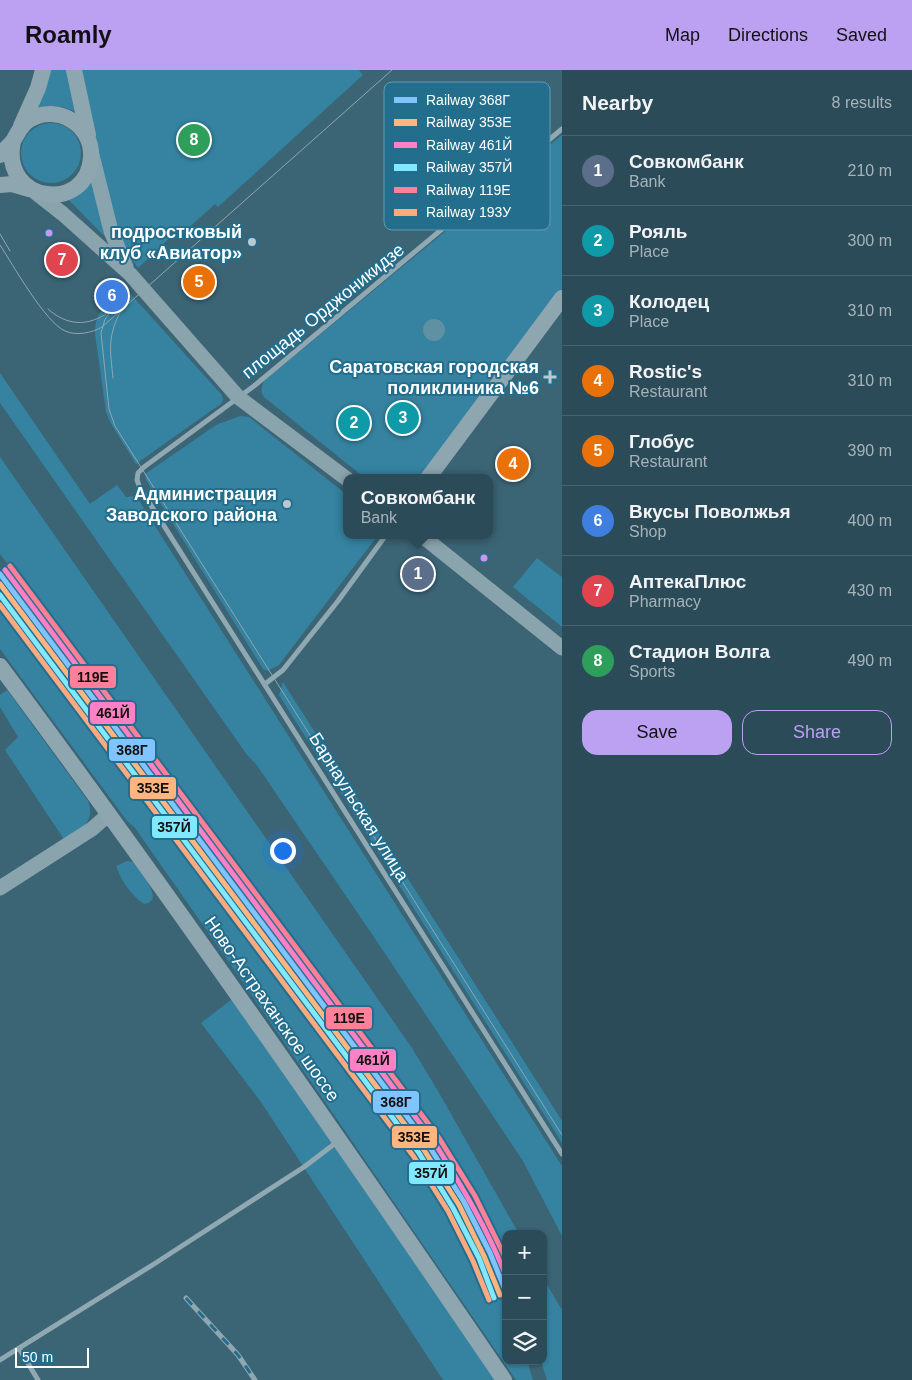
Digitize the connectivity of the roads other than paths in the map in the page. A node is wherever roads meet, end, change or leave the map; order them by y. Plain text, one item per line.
1 (43, 70) edge
2 (74, 70) edge
3 (562, 129) edge
4 (16, 135) junction
5 (550, 139) edge
6 (90, 147) junction
7 (0, 155) edge
8 (0, 185) edge
9 (32, 191) junction
10 (442, 230) edge
11 (130, 274) junction
12 (562, 298) edge
13 (238, 396) junction
14 (138, 473) joint
15 (431, 474) edge
16 (343, 476) edge
17 (383, 539) edge
18 (426, 539) edge
19 (562, 648) edge
20 (0, 666) edge
21 (265, 684) junction
22 (109, 814) junction
23 (0, 888) edge
24 (340, 1139) junction
25 (562, 1154) edge
26 (20, 1350) junction
27 (0, 1360) edge
28 (38, 1380) edge
29 (504, 1380) edge

1 - 4 main road
2 - 6 main road
3 - 5 street, площадь Орджоникидзе
4 - 6 main road
4 - 7 main road
4 - 9 main road
6 - 9 main road
6 - 11 main road
8 - 9 main road
9 - 11 main road
10 - 13 street, площадь Орджоникидзе
11 - 13 main road
12 - 15 main road
13 - 14 street, площадь Орджоникидзе
13 - 16 main road
14 - 21 street, Барнаульская улица
17 - 21 street
18 - 19 main road
20 - 22 main road, Ново-Астраханское шоссе
21 - 25 street, Барнаульская улица
22 - 23 main road
22 - 24 main road, Ново-Астраханское шоссе
24 - 26 street
24 - 29 main road, Ново-Астраханское шоссе
26 - 27 street
26 - 28 street

